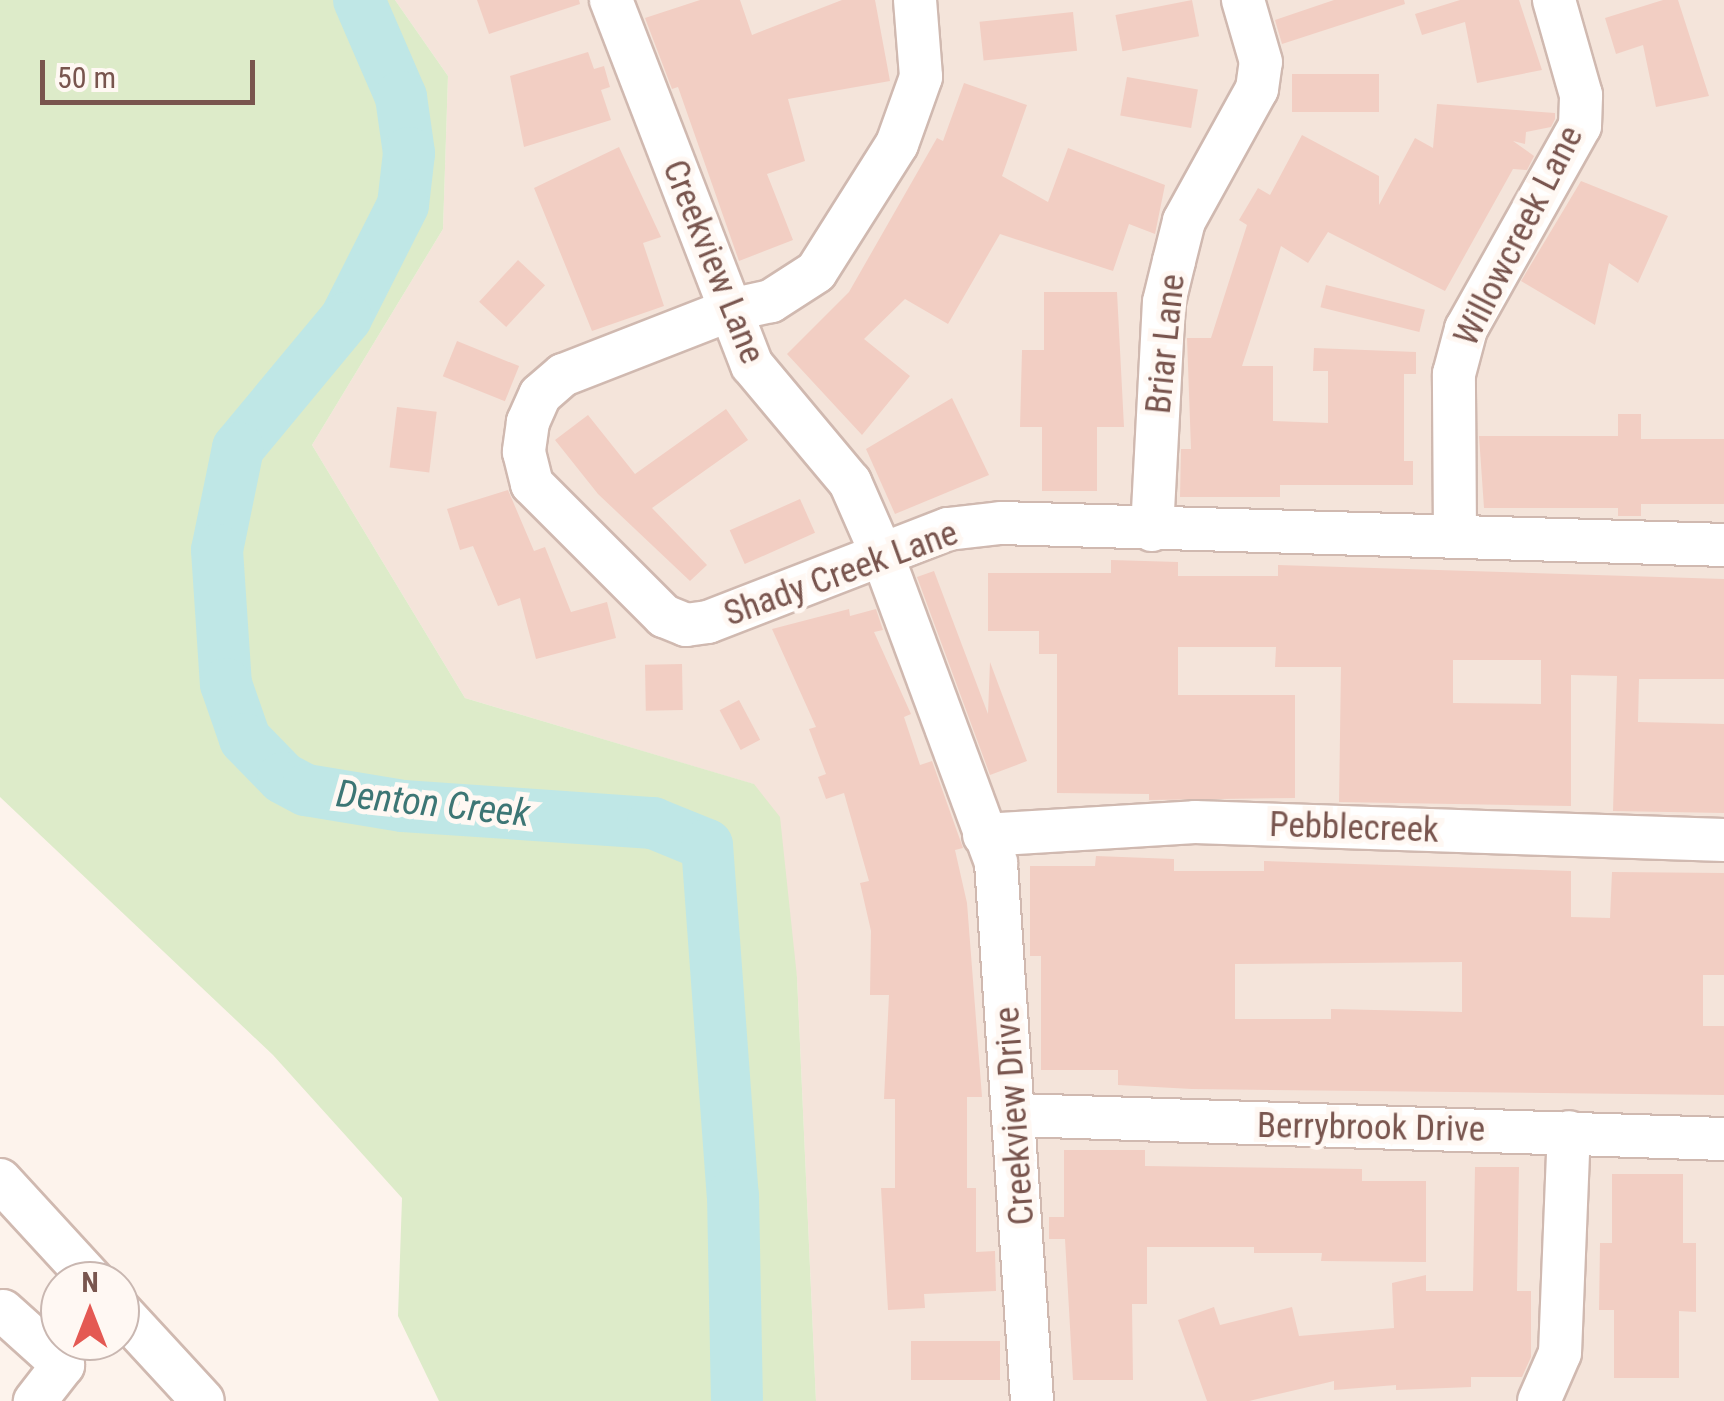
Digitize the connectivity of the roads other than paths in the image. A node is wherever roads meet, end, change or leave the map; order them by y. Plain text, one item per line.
1 (611, 0) edge
2 (915, 0) edge
3 (1243, 0) edge
4 (1554, 0) edge
5 (730, 310) junction
6 (1152, 530) junction
7 (1455, 534) junction
8 (1724, 545) edge
9 (883, 557) junction
10 (984, 835) junction
11 (1724, 840) edge
12 (1018, 1115) junction
13 (1570, 1132) junction
14 (1724, 1139) edge
15 (0, 1180) edge
16 (75, 1261) edge
17 (3, 1311) dead end
18 (140, 1333) edge
19 (35, 1401) edge
20 (203, 1401) edge
21 (1032, 1401) edge
22 (1539, 1401) edge

1 - 5 street, Creekview Lane
2 - 5 street, Shady Creek Lane
3 - 6 street, Briar Lane
4 - 7 street, Willowcreek Lane
5 - 9 street, Creekview Lane
5 - 9 street, Shady Creek Lane
6 - 7 street, Shady Creek Lane
6 - 9 street, Shady Creek Lane
7 - 8 street, Shady Creek Lane
9 - 10 street, Creekview Lane
10 - 11 street, Pebblecreek
10 - 12 street, Creekview Drive
12 - 13 street, Berrybrook Drive
12 - 21 street, Creekview Drive
13 - 14 street, Berrybrook Drive
13 - 22 street
15 - 16 street
17 - 19 street
18 - 20 street

